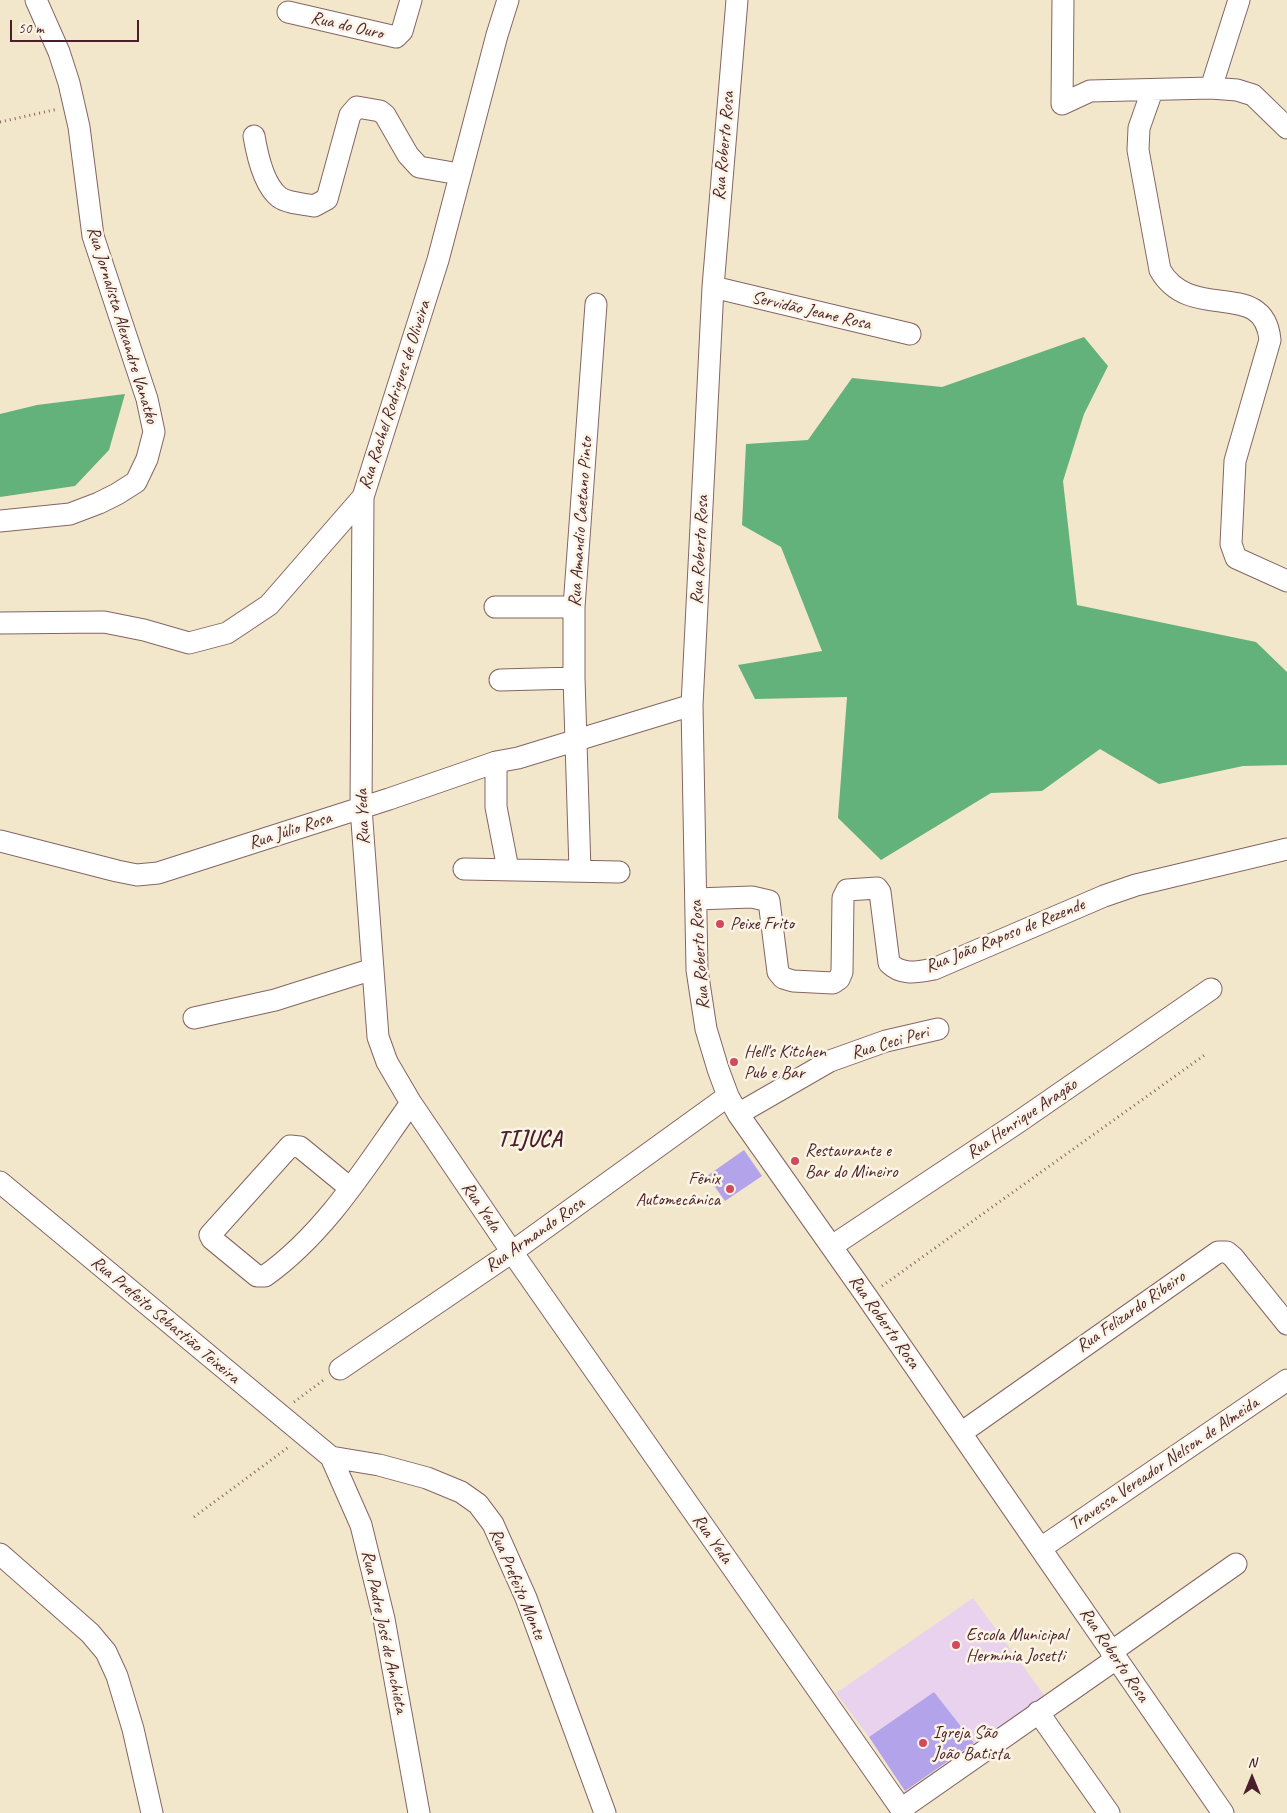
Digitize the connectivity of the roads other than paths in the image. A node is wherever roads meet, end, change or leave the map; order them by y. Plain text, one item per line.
1 (36, 0) edge
2 (411, 0) edge
3 (508, 0) edge
4 (737, 0) edge
5 (1063, 0) edge
6 (1239, 0) edge
7 (288, 12) dead end
8 (1212, 88) junction
9 (1152, 91) junction
10 (1287, 128) edge
11 (254, 136) dead end
12 (459, 174) junction
13 (712, 287) junction
14 (596, 304) dead end
15 (910, 334) dead end
16 (363, 497) junction
17 (0, 521) edge
18 (1287, 581) edge
19 (495, 607) dead end
20 (574, 608) junction
21 (0, 624) edge
22 (574, 678) junction
23 (500, 680) dead end
24 (692, 704) junction
25 (577, 740) junction
26 (496, 762) junction
27 (361, 808) junction
28 (0, 841) edge
29 (1287, 850) edge
30 (464, 869) dead end
31 (508, 869) junction
32 (580, 870) junction
33 (619, 872) dead end
34 (696, 899) junction
35 (373, 969) junction
36 (1211, 989) dead end
37 (194, 1018) dead end
38 (938, 1030) dead end
39 (411, 1103) junction
40 (733, 1105) junction
41 (0, 1182) edge
42 (350, 1188) junction
43 (832, 1246) junction
44 (512, 1252) junction
45 (1287, 1324) edge
46 (340, 1368) road end
47 (1287, 1380) edge
48 (961, 1433) junction
49 (330, 1457) junction
50 (1041, 1548) junction
51 (0, 1554) edge
52 (1236, 1564) dead end
53 (1114, 1656) junction
54 (1038, 1712) junction
55 (902, 1811) edge
56 (152, 1813) edge
57 (419, 1813) edge
58 (605, 1813) edge
59 (1108, 1813) edge
60 (1222, 1813) edge

1 - 17 street, Rua Jornalista Alexandre Vanatko
2 - 7 street, Rua do Ouro
3 - 12 street, Rua Rachel Rodrigues de Oliveira
4 - 13 street, Rua Roberto Rosa
5 - 9 street
6 - 8 street
8 - 9 street
8 - 10 street
9 - 18 street
11 - 12 street
12 - 16 street, Rua Rachel Rodrigues de Oliveira
13 - 15 street, Servidão Jeane Rosa
13 - 24 street, Rua Roberto Rosa
14 - 20 street, Rua Amandio Caetano Pinto
16 - 21 street, Rua Rachel Rodrigues de Oliveira
16 - 27 street, Rua Yeda
19 - 20 street
20 - 22 street, Rua Amandio Caetano Pinto
22 - 23 street
22 - 25 street, Rua Amandio Caetano Pinto
24 - 25 street, Rua Júlio Rosa
24 - 34 street, Rua Roberto Rosa
25 - 26 street, Rua Júlio Rosa
25 - 32 street, Rua Amandio Caetano Pinto
26 - 27 street, Rua Júlio Rosa
26 - 31 street
27 - 28 street, Rua Júlio Rosa
27 - 35 street, Rua Yeda
29 - 34 street, Rua João Raposo de Rezende
30 - 31 street
31 - 32 street
32 - 33 street
34 - 40 street, Rua Roberto Rosa
35 - 37 street
35 - 39 street, Rua Yeda
36 - 43 street, Rua Henrique Aragão
38 - 40 street, Rua Ceci Peri
39 - 42 street
39 - 44 street, Rua Yeda
40 - 43 street, Rua Roberto Rosa
40 - 44 street, Rua Armando Rosa
41 - 49 street, Rua Prefeito Sebastião Teixeira
42 - 42 street
43 - 48 street, Rua Roberto Rosa
44 - 46 street, Rua Armando Rosa
44 - 55 street, Rua Yeda
45 - 48 street, Rua Felizardo Ribeiro
47 - 50 street, Travessa Vereador Nelson de Almeida
48 - 50 street, Rua Roberto Rosa
49 - 57 street, Rua Padre José de Anchieta
49 - 58 street, Rua Prefeito Monte
50 - 53 street, Rua Roberto Rosa
51 - 56 street
52 - 53 street
53 - 54 street
53 - 60 street, Rua Roberto Rosa
54 - 55 street
54 - 59 street

